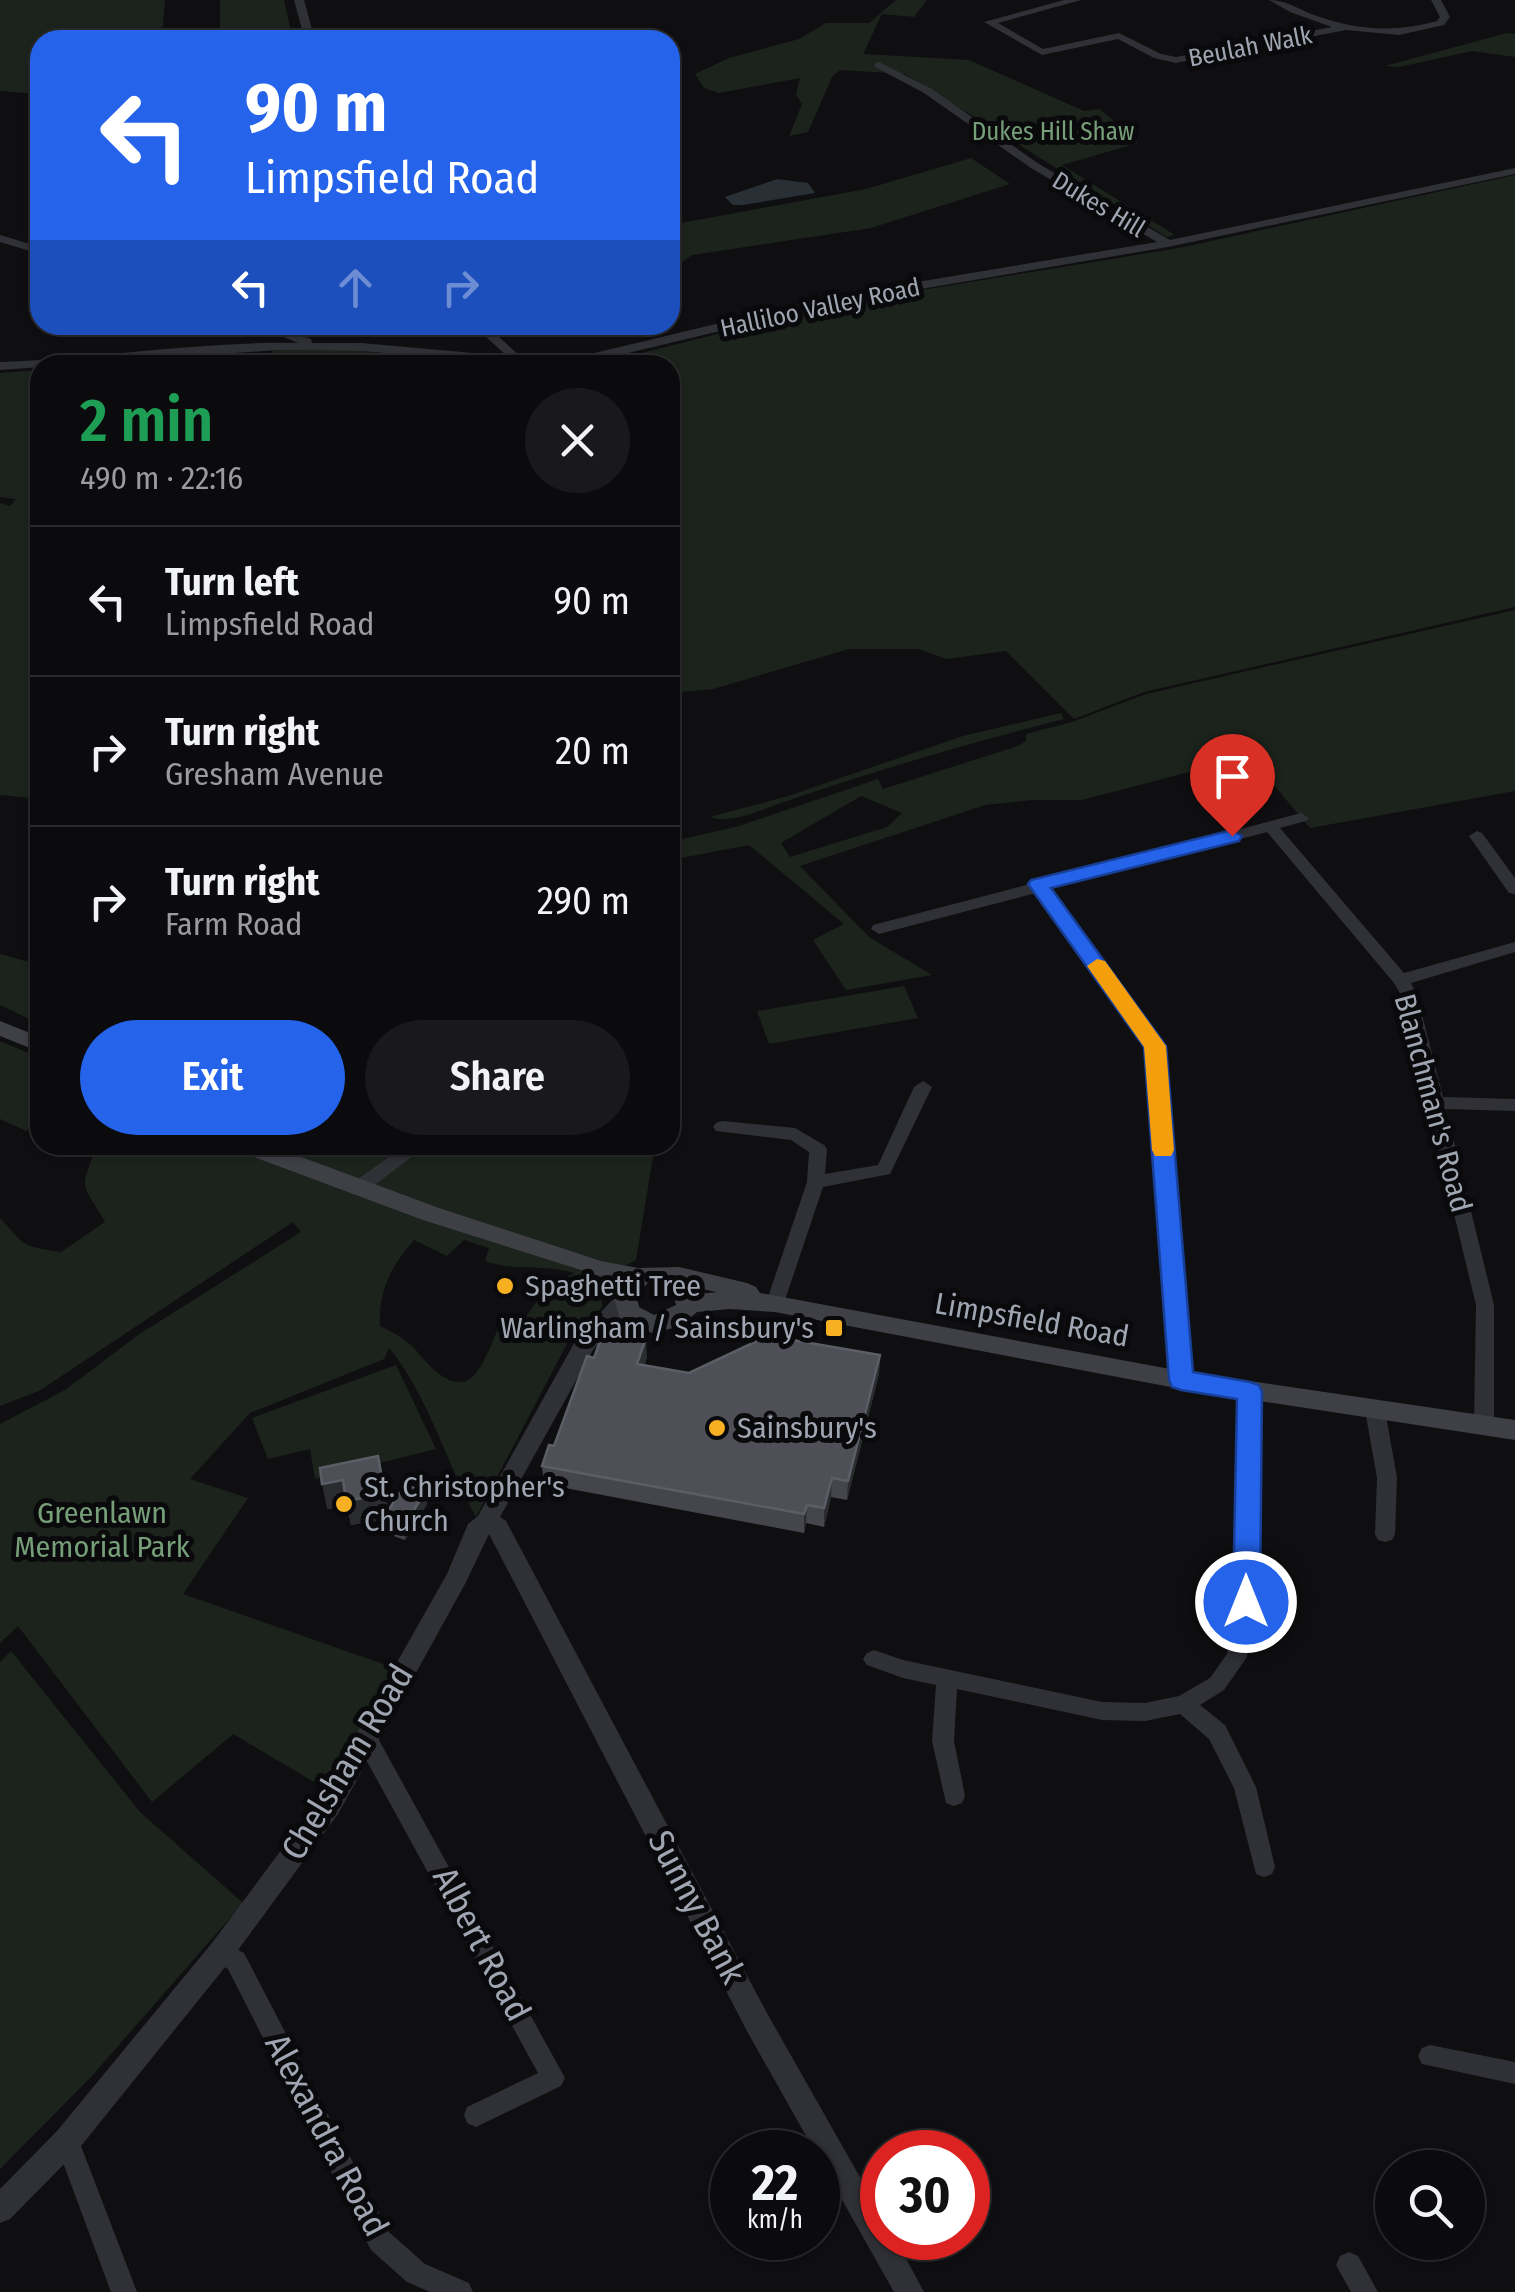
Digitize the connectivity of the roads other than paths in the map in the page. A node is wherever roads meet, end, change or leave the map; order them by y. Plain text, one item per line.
1 (299, 0) edge
2 (1076, 0) edge
3 (1274, 0) edge
4 (1436, 0) edge
5 (1343, 28) junction
6 (307, 30) edge
7 (879, 65) dead end
8 (1515, 171) edge
9 (0, 238) edge
10 (1168, 244) junction
11 (30, 248) edge
12 (287, 335) edge
13 (489, 335) edge
14 (318, 347) junction
15 (146, 355) edge
16 (441, 355) edge
17 (512, 355) edge
18 (608, 355) edge
19 (30, 365) edge
20 (0, 366) edge
21 (1301, 818) dead end
22 (1270, 827) junction
23 (1478, 836) dead end
24 (1038, 884) junction
25 (1515, 889) edge
26 (879, 929) dead end
27 (1515, 947) edge
28 (1401, 980) junction
29 (0, 1028) edge
30 (30, 1041) edge
31 (923, 1087) dead end
32 (1436, 1104) junction
33 (1515, 1106) edge
34 (722, 1126) dead end
35 (271, 1155) edge
36 (404, 1155) edge
37 (816, 1182) junction
38 (357, 1189) junction
39 (680, 1278) junction
40 (630, 1298) junction
41 (775, 1303) junction
42 (690, 1304) junction
43 (1181, 1380) junction
44 (1250, 1392) junction
45 (1375, 1410) junction
46 (1484, 1424) junction
47 (1515, 1430) edge
48 (488, 1521) junction
49 (1385, 1534) dead end
50 (874, 1659) dead end
51 (948, 1678) junction
52 (1184, 1704) junction
53 (366, 1738) junction
54 (954, 1796) dead end
55 (1264, 1868) dead end
56 (221, 1952) junction
57 (1430, 2056) dead end
58 (1515, 2073) edge
59 (476, 2115) dead end
60 (67, 2141) junction
61 (0, 2208) edge
62 (1348, 2265) dead end
63 (124, 2292) edge
64 (460, 2292) edge
65 (910, 2292) edge
66 (1366, 2292) edge

1 - 6 street
2 - 5 street, Beulah Walk
3 - 5 street
4 - 5 street
7 - 10 street, Dukes Hill
8 - 10 street, Halliloo Valley Road
9 - 11 street
10 - 18 street, Halliloo Valley Road
12 - 14 street
13 - 17 street
14 - 15 street, Halliloo Valley Road
14 - 16 street, Halliloo Valley Road
19 - 20 street, Halliloo Valley Road
21 - 22 street
22 - 24 street
22 - 28 street, Blanchman's Road
23 - 25 street
24 - 26 street
24 - 43 street
27 - 28 street
28 - 32 street, Blanchman's Road
29 - 30 main road
31 - 37 street
32 - 33 street
32 - 46 street, Blanchman's Road
34 - 37 street
35 - 38 main road
36 - 38 street
37 - 41 street
38 - 40 main road
39 - 40 main road
39 - 41 main road, Limpsfield Road
39 - 42 main road
40 - 42 main road
40 - 48 street, Chelsham Road
41 - 42 main road, Limpsfield Road
41 - 43 main road, Limpsfield Road
43 - 44 main road, Limpsfield Road
44 - 45 main road, Limpsfield Road
44 - 52 street
45 - 46 main road, Limpsfield Road
45 - 49 street
46 - 47 main road, Limpsfield Road
48 - 53 street, Chelsham Road
48 - 65 street, Sunny Bank
50 - 51 street
51 - 52 street
51 - 54 street
52 - 55 street
53 - 56 street, Chelsham Road
53 - 59 street, Albert Road
56 - 60 street, Chelsham Road
56 - 64 street, Alexandra Road
57 - 58 street
60 - 61 street, Chelsham Road
60 - 63 street
62 - 66 street

